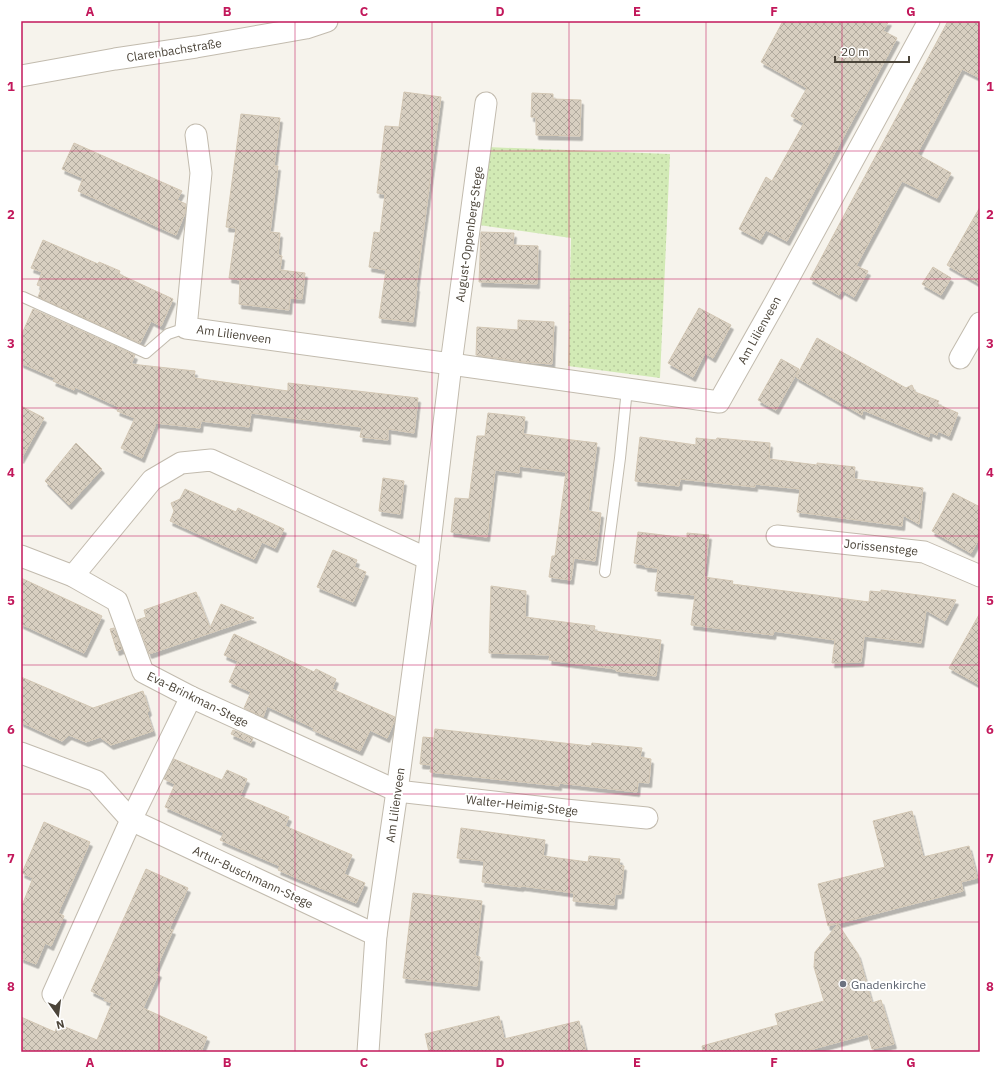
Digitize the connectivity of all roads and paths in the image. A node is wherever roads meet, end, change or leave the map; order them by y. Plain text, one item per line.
1 (327, 21) edge
2 (929, 21) edge
3 (21, 76) edge
4 (486, 103) dead end
5 (196, 135) dead end
6 (23, 297) dead end
7 (980, 323) edge
8 (186, 328) junction
9 (960, 358) dead end
10 (452, 364) junction
11 (626, 389) junction
12 (777, 536) dead end
13 (21, 556) edge
14 (428, 559) junction
15 (605, 572) dead end
16 (73, 576) junction
17 (980, 576) edge
18 (191, 697) junction
19 (21, 753) edge
20 (397, 791) junction
21 (647, 818) dead end
22 (131, 820) junction
23 (376, 935) junction
24 (53, 994) dead end
25 (368, 1052) edge

1 - 3 street, Clarenbachstraße
2 - 11 street, Am Lilienveen
4 - 10 street, August-Oppenberg-Stege
5 - 8 street, Am Lilienveen
6 - 8 lane
7 - 9 street
8 - 10 street, Am Lilienveen
10 - 11 street, Am Lilienveen
10 - 14 street, Am Lilienveen
11 - 15 lane
12 - 17 street, Jorissenstege
13 - 16 street, Eva-Brinkman-Stege
14 - 16 street
14 - 20 street, Am Lilienveen
16 - 18 street, Eva-Brinkman-Stege
18 - 20 street, Eva-Brinkman-Stege
18 - 22 street
19 - 22 street, Artur-Buschmann-Stege
20 - 21 street, Walter-Heimig-Stege
20 - 23 street, Am Lilienveen
22 - 23 street, Artur-Buschmann-Stege
22 - 24 street
23 - 25 street, Am Lilienveen

